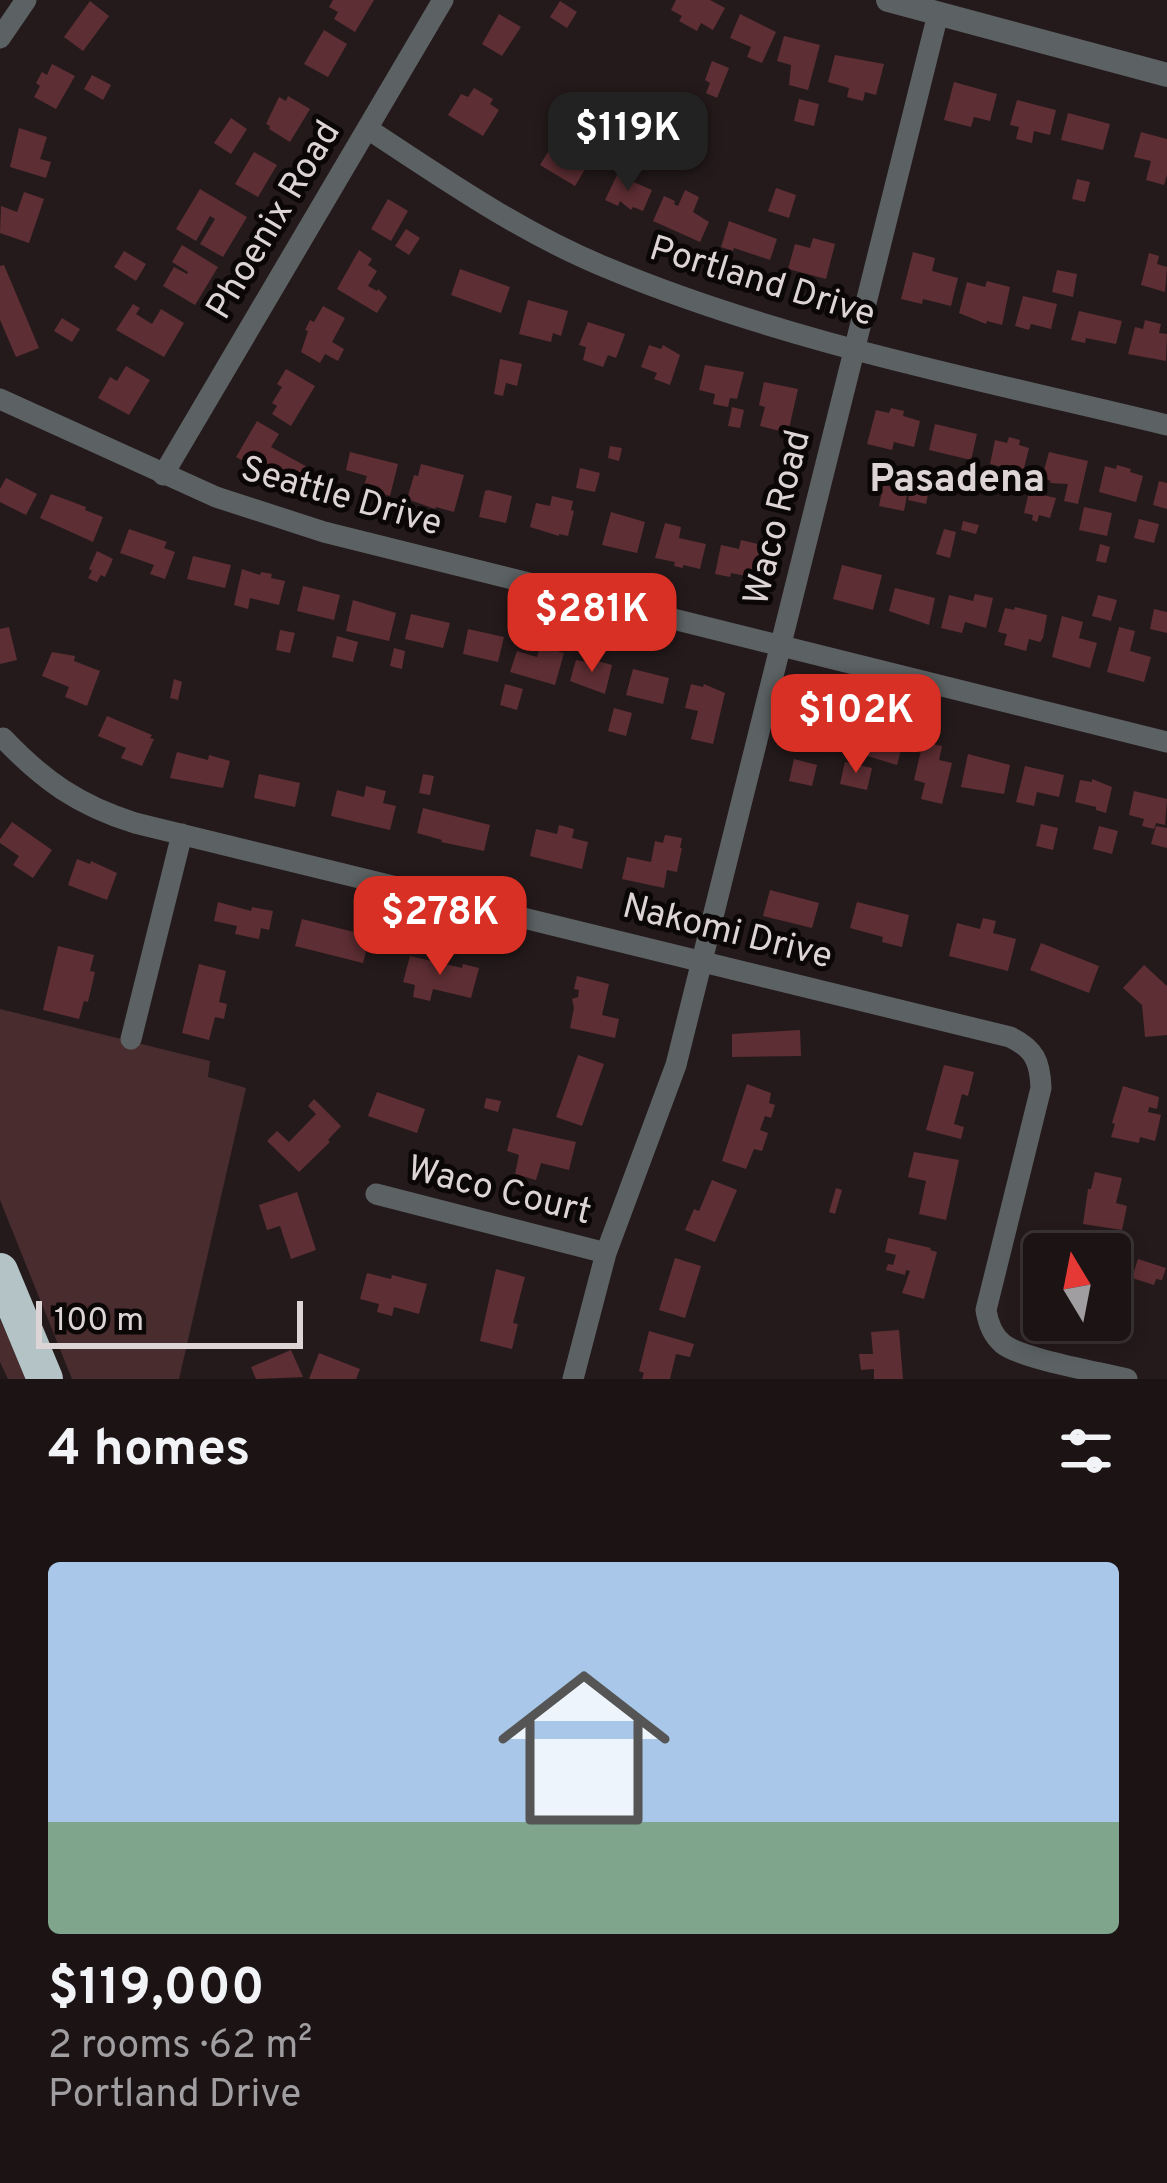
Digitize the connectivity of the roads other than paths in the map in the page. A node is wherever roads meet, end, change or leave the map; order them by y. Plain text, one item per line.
1 (26, 0) edge
2 (442, 0) edge
3 (888, 0) edge
4 (938, 14) junction
5 (0, 38) edge
6 (1167, 75) edge
7 (368, 129) junction
8 (854, 348) junction
9 (0, 399) edge
10 (1167, 425) edge
11 (163, 475) junction
12 (781, 646) junction
13 (2, 738) edge
14 (1167, 742) edge
15 (182, 834) junction
16 (702, 961) junction
17 (131, 1039) dead end
18 (376, 1194) dead end
19 (606, 1253) junction
20 (0, 1271) edge
21 (45, 1379) edge
22 (573, 1379) edge
23 (1126, 1379) edge

1 - 5 street
2 - 7 street, Phoenix Road
3 - 4 street
4 - 6 street
4 - 8 street, Waco Road
7 - 8 street, Portland Drive
7 - 11 street, Phoenix Road
8 - 10 street, Portland Drive
8 - 12 street, Waco Road
9 - 11 street, Seattle Drive
11 - 12 street, Seattle Drive
12 - 14 street, Seattle Drive
12 - 16 street, Waco Road
13 - 15 street, Nakomi Drive
15 - 16 street, Nakomi Drive
15 - 17 street
16 - 19 street, Waco Road
16 - 23 street, Nakomi Drive
18 - 19 street, Waco Court
19 - 22 street, Waco Road
20 - 21 highway

